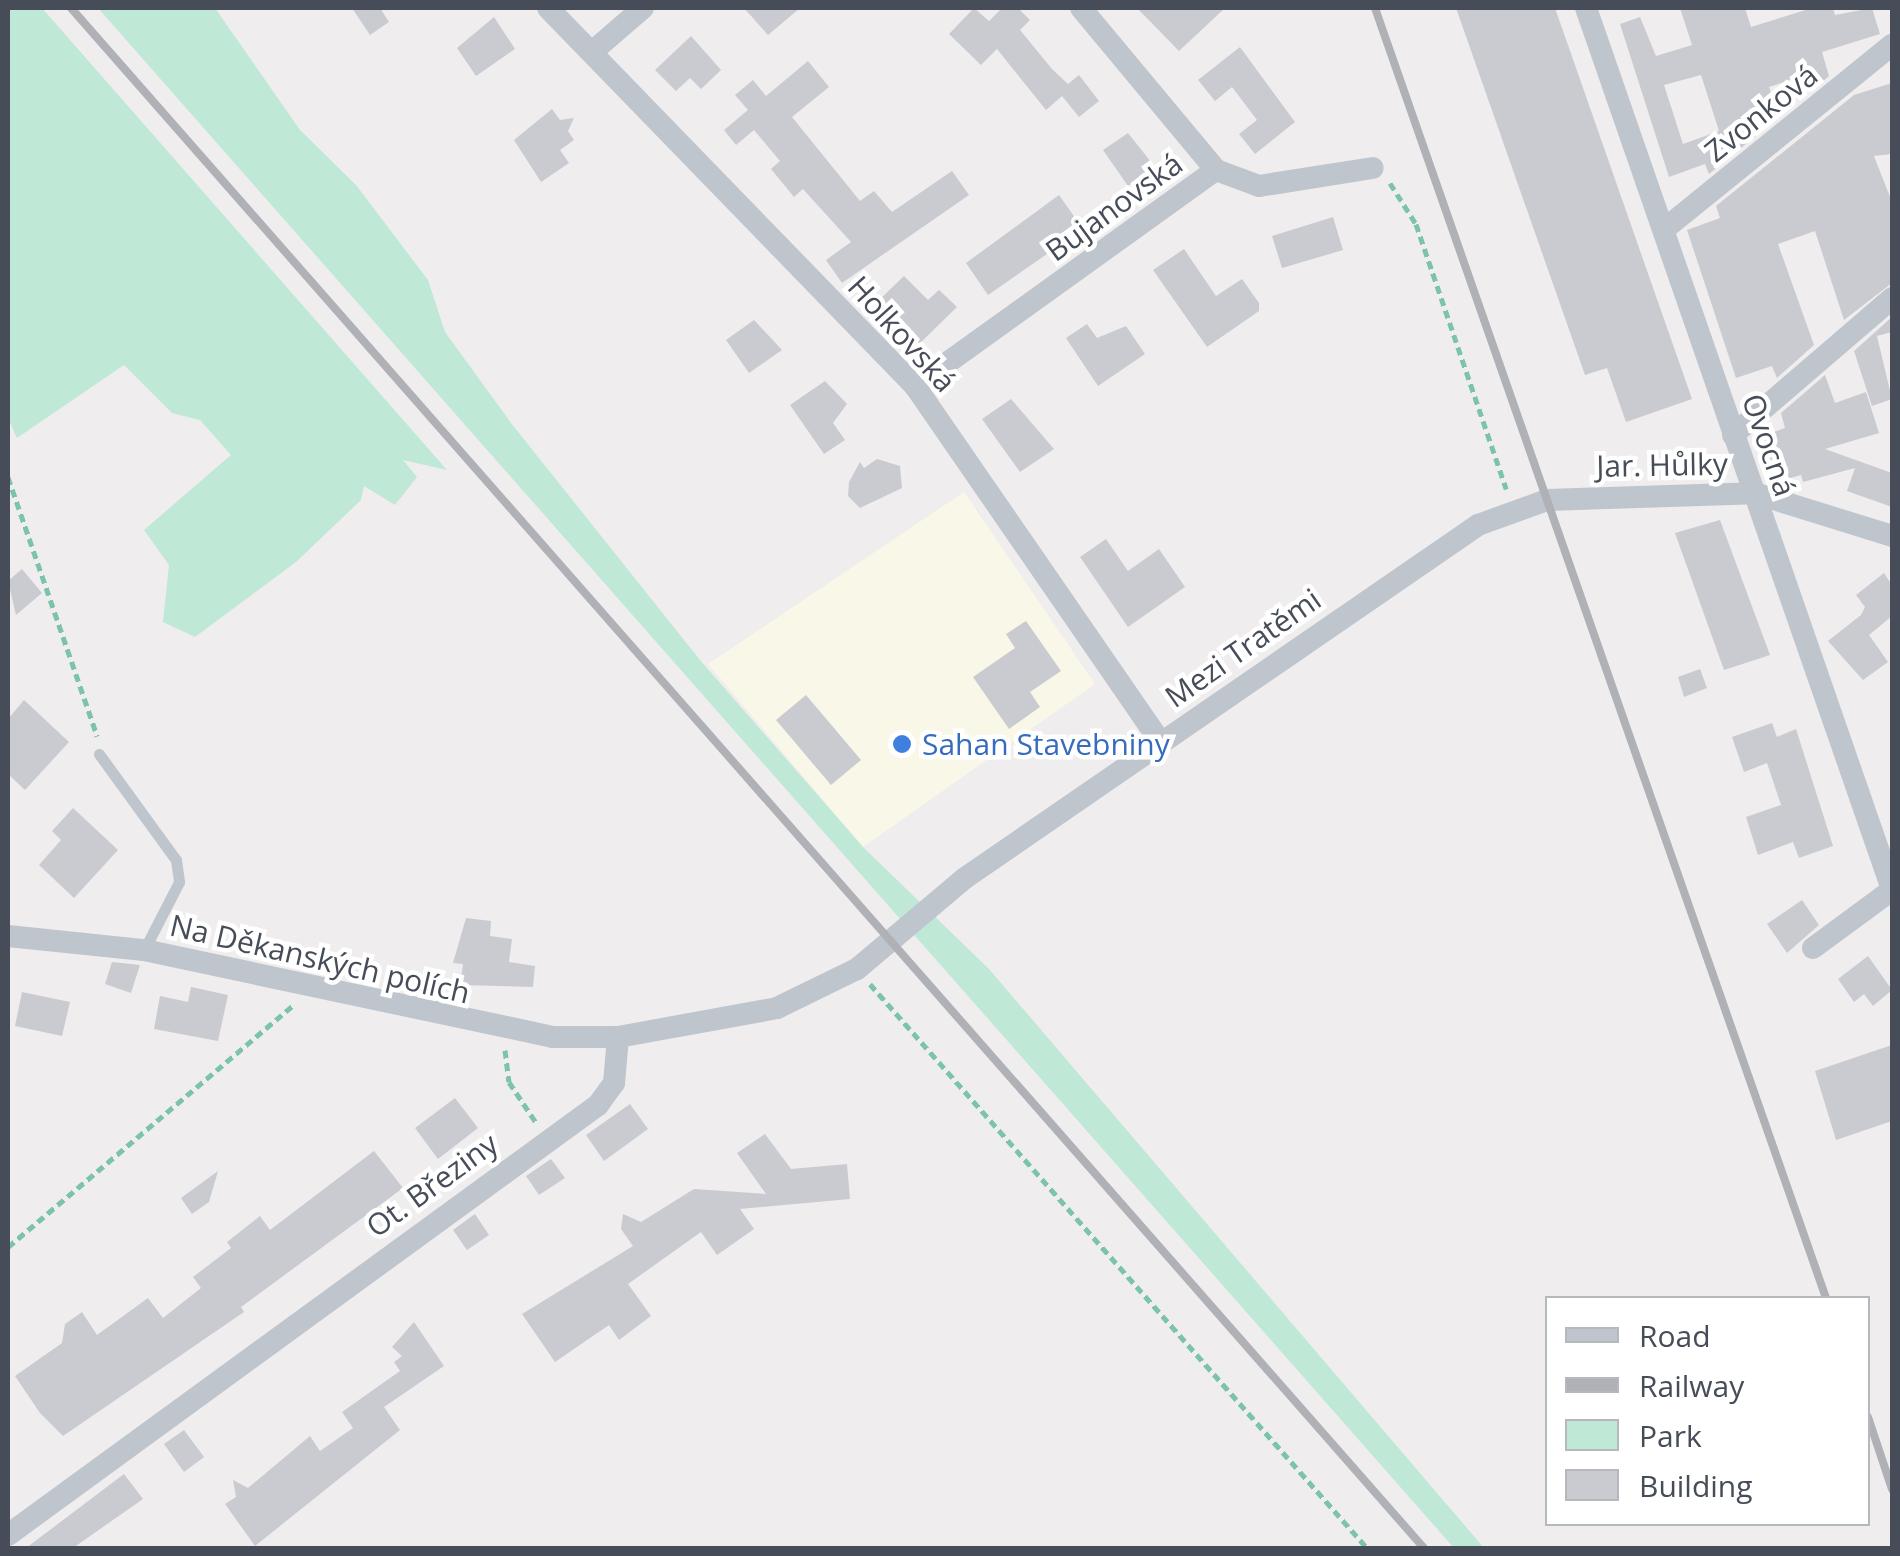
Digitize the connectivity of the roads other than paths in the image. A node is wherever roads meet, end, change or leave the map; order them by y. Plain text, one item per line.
1 (548, 8) edge
2 (643, 8) edge
3 (1081, 8) edge
4 (1593, 11) edge
5 (1892, 45) edge
6 (592, 52) junction
7 (1373, 168) road end
8 (1216, 170) junction
9 (1666, 227) junction
10 (1892, 298) edge
11 (915, 386) junction
12 (1733, 435) junction
13 (1754, 493) junction
14 (1546, 500) joint
15 (1892, 536) edge
16 (1162, 742) junction
17 (99, 754) road end
18 (1892, 889) edge
19 (8, 936) edge
20 (1813, 948) dead end
21 (144, 950) junction
22 (618, 1037) junction
23 (8, 1536) edge

1 - 6 street, Holkovská
2 - 6 street
3 - 8 street
4 - 9 street, Ovocná
5 - 9 street, Zvonková
6 - 11 street, Holkovská
7 - 8 street, Bujanovská
8 - 11 street, Bujanovská
9 - 12 street, Ovocná
10 - 12 street
11 - 16 street, Holkovská
12 - 13 street, Ovocná
13 - 14 street, Jar. Hůlky
13 - 15 street, Jar. Hůlky
13 - 18 street, Ovocná
14 - 16 street, Mezi Tratěmi
16 - 22 street, Mezi Tratěmi
17 - 21 lane
18 - 20 street
19 - 21 street, Na Děkanských polích
21 - 22 street, Na Děkanských polích
22 - 23 street, Ot. Březiny

